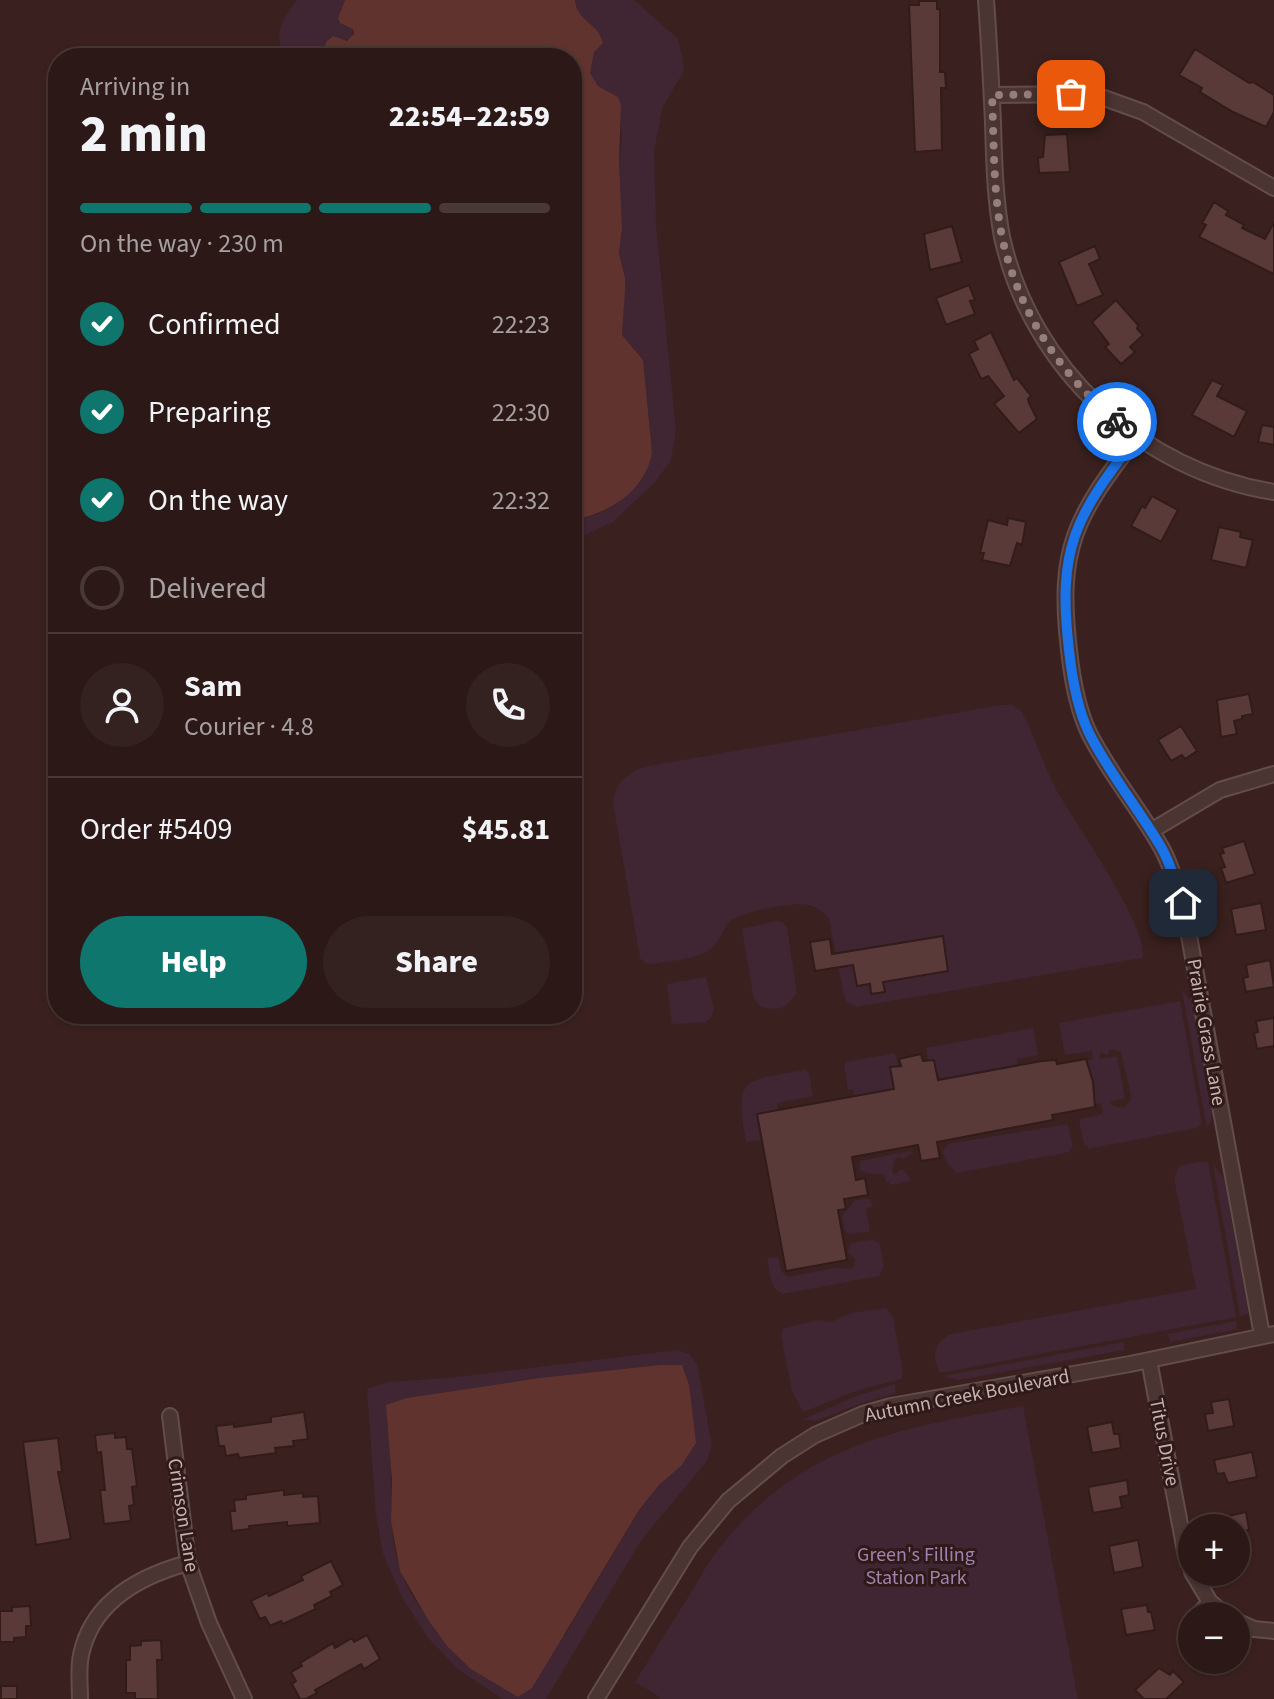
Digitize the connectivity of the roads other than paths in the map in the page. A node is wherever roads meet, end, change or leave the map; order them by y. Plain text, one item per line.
1 (986, 0) edge
2 (992, 95) junction
3 (1274, 188) edge
4 (1136, 438) junction
5 (1274, 492) edge
6 (1274, 774) edge
7 (1151, 831) junction
8 (1268, 1334) edge
9 (1149, 1360) junction
10 (170, 1416) dead end
11 (1178, 1514) edge
12 (188, 1563) junction
13 (1200, 1586) edge
14 (1210, 1602) edge
15 (1250, 1625) edge
16 (1274, 1631) edge
17 (80, 1699) edge
18 (244, 1699) edge
19 (596, 1699) edge

1 - 2 street
2 - 3 street
2 - 4 street
4 - 5 street
4 - 7 street, Prairie Grass Lane
6 - 7 street
7 - 8 street, Prairie Grass Lane
8 - 9 street, Autumn Creek Boulevard
9 - 11 street, Titus Drive
9 - 19 street, Autumn Creek Boulevard
10 - 12 street, Crimson Lane
12 - 17 street
12 - 18 street, Crimson Lane
13 - 14 street, Titus Drive
15 - 16 street

